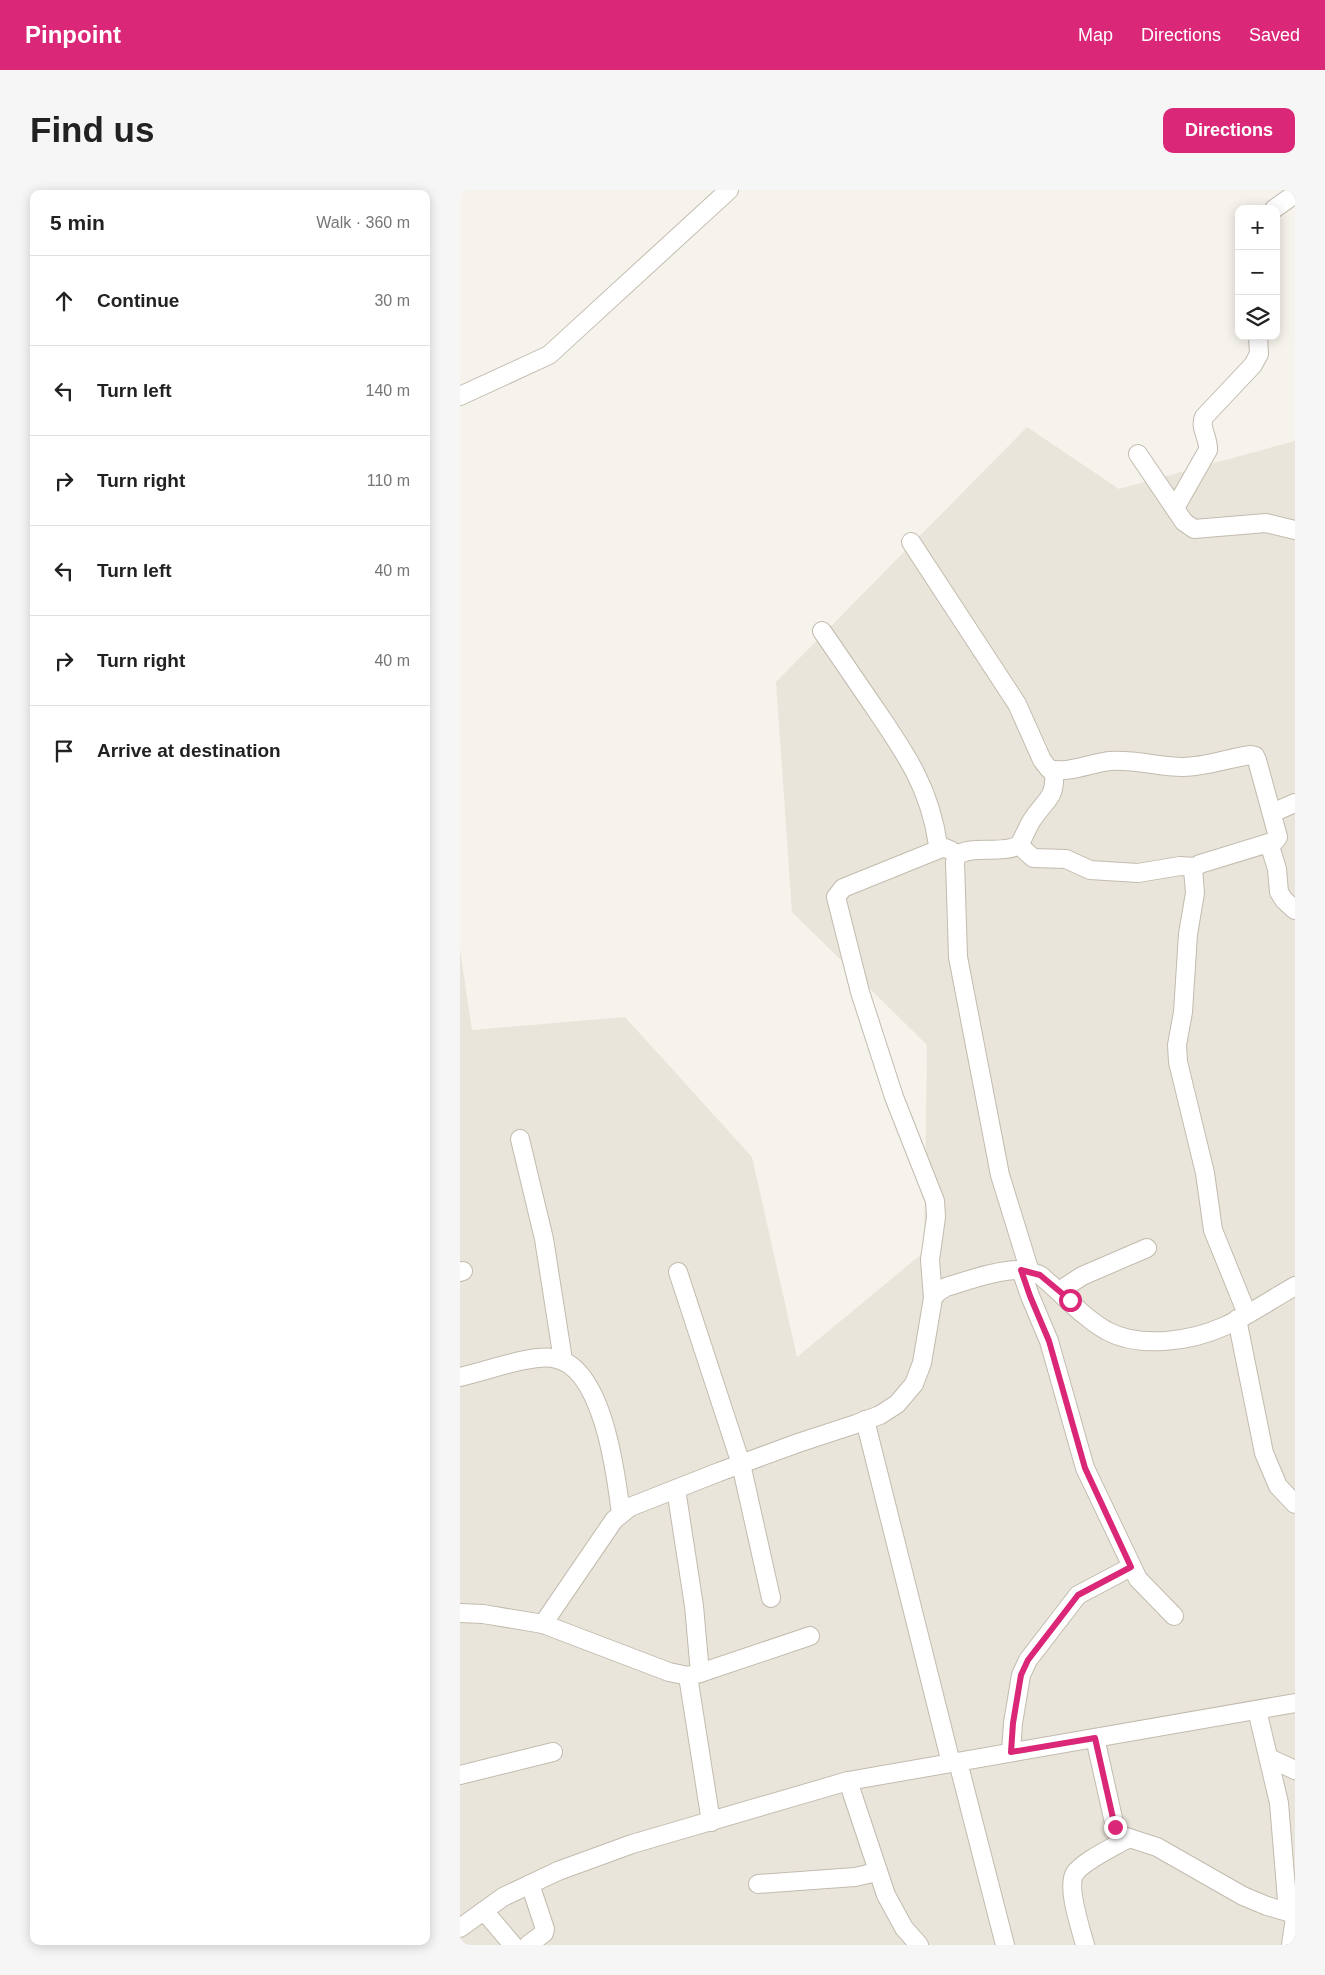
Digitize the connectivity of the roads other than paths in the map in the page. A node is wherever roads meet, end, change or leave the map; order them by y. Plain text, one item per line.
1 (729, 190) edge
2 (1295, 194) edge
3 (1280, 205) edge
4 (1258, 340) edge
5 (460, 396) edge
6 (1138, 454) dead end
7 (1175, 508) junction
8 (1295, 530) edge
9 (911, 542) dead end
10 (822, 631) dead end
11 (1054, 770) junction
12 (1295, 803) edge
13 (1272, 814) junction
14 (1269, 843) junction
15 (1019, 845) junction
16 (942, 848) junction
17 (959, 853) junction
18 (1195, 867) junction
19 (1295, 910) edge
20 (520, 1139) dead end
21 (1148, 1248) dead end
22 (1026, 1271) junction
23 (678, 1272) dead end
24 (1295, 1286) edge
25 (1059, 1291) junction
26 (934, 1298) junction
27 (1242, 1317) junction
28 (563, 1360) junction
29 (460, 1377) edge
30 (865, 1420) junction
31 (741, 1464) junction
32 (676, 1489) junction
33 (1295, 1504) edge
34 (621, 1514) junction
35 (1131, 1567) junction
36 (771, 1598) dead end
37 (460, 1613) edge
38 (1174, 1616) dead end
39 (543, 1624) junction
40 (810, 1636) dead end
41 (694, 1674) junction
42 (1295, 1703) edge
43 (1257, 1710) junction
44 (1095, 1738) junction
45 (553, 1752) dead end
46 (1011, 1752) junction
47 (1269, 1758) junction
48 (955, 1762) junction
49 (1295, 1770) edge
50 (460, 1775) edge
51 (848, 1781) junction
52 (711, 1822) junction
53 (1127, 1839) junction
54 (877, 1872) junction
55 (530, 1884) junction
56 (758, 1884) dead end
57 (484, 1910) junction
58 (1293, 1914) edge
59 (460, 1928) edge
60 (513, 1945) edge
61 (528, 1945) edge
62 (919, 1945) edge
63 (1005, 1945) edge
64 (1085, 1945) edge
65 (1291, 1945) edge

1 - 5 street
2 - 3 street
4 - 7 street
6 - 7 street
7 - 8 street
9 - 11 street
10 - 16 street
11 - 13 street
11 - 15 street
12 - 13 street
13 - 14 street
14 - 18 street
14 - 19 street
15 - 17 street
15 - 18 street
16 - 17 street
16 - 26 street
17 - 22 street
18 - 27 street
20 - 28 street
21 - 25 street
22 - 25 street
22 - 26 street
22 - 35 street
23 - 31 street
24 - 27 street
25 - 27 street
26 - 30 street
27 - 33 street
28 - 29 street
28 - 34 street
30 - 31 street
30 - 48 street
31 - 32 street
31 - 36 street
32 - 34 street
32 - 41 street
34 - 39 street
35 - 38 street
35 - 46 street
37 - 39 street
39 - 41 street
40 - 41 street
41 - 52 street
42 - 43 street
43 - 44 street
43 - 47 street
44 - 46 street
44 - 53 street
45 - 50 street
46 - 48 street
47 - 49 street
47 - 58 street
48 - 51 street
48 - 63 street
51 - 52 street
51 - 54 street
52 - 55 street
53 - 58 street
53 - 64 street
54 - 56 street
54 - 62 street
55 - 57 street
55 - 61 street
57 - 59 street
57 - 60 street
58 - 65 street

